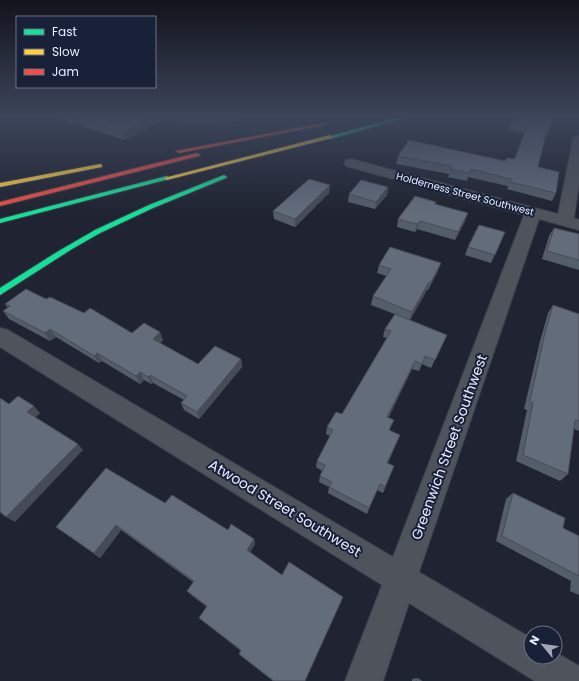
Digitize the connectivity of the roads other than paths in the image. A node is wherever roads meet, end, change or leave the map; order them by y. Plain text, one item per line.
1 (195, 148) edge
2 (227, 148) edge
3 (288, 148) edge
4 (299, 148) edge
5 (578, 148) edge
6 (162, 154) dead end
7 (108, 164) dead end
8 (351, 164) dead end
9 (249, 167) dead end
10 (234, 173) dead end
11 (0, 185) edge
12 (0, 204) edge
13 (533, 212) junction
14 (0, 221) edge
15 (572, 223) edge
16 (0, 292) edge
17 (0, 336) edge
18 (401, 579) junction
19 (364, 681) edge
20 (569, 681) edge

1 - 6 highway
2 - 12 highway
3 - 14 highway
4 - 9 highway
5 - 15 street
7 - 11 highway
8 - 13 street, Holderness Street Southwest
10 - 16 highway
13 - 15 street, Holderness Street Southwest
13 - 18 street, Greenwich Street Southwest
17 - 18 street, Atwood Street Southwest
18 - 19 street, Greenwich Street Southwest
18 - 20 street, Atwood Street Southwest

